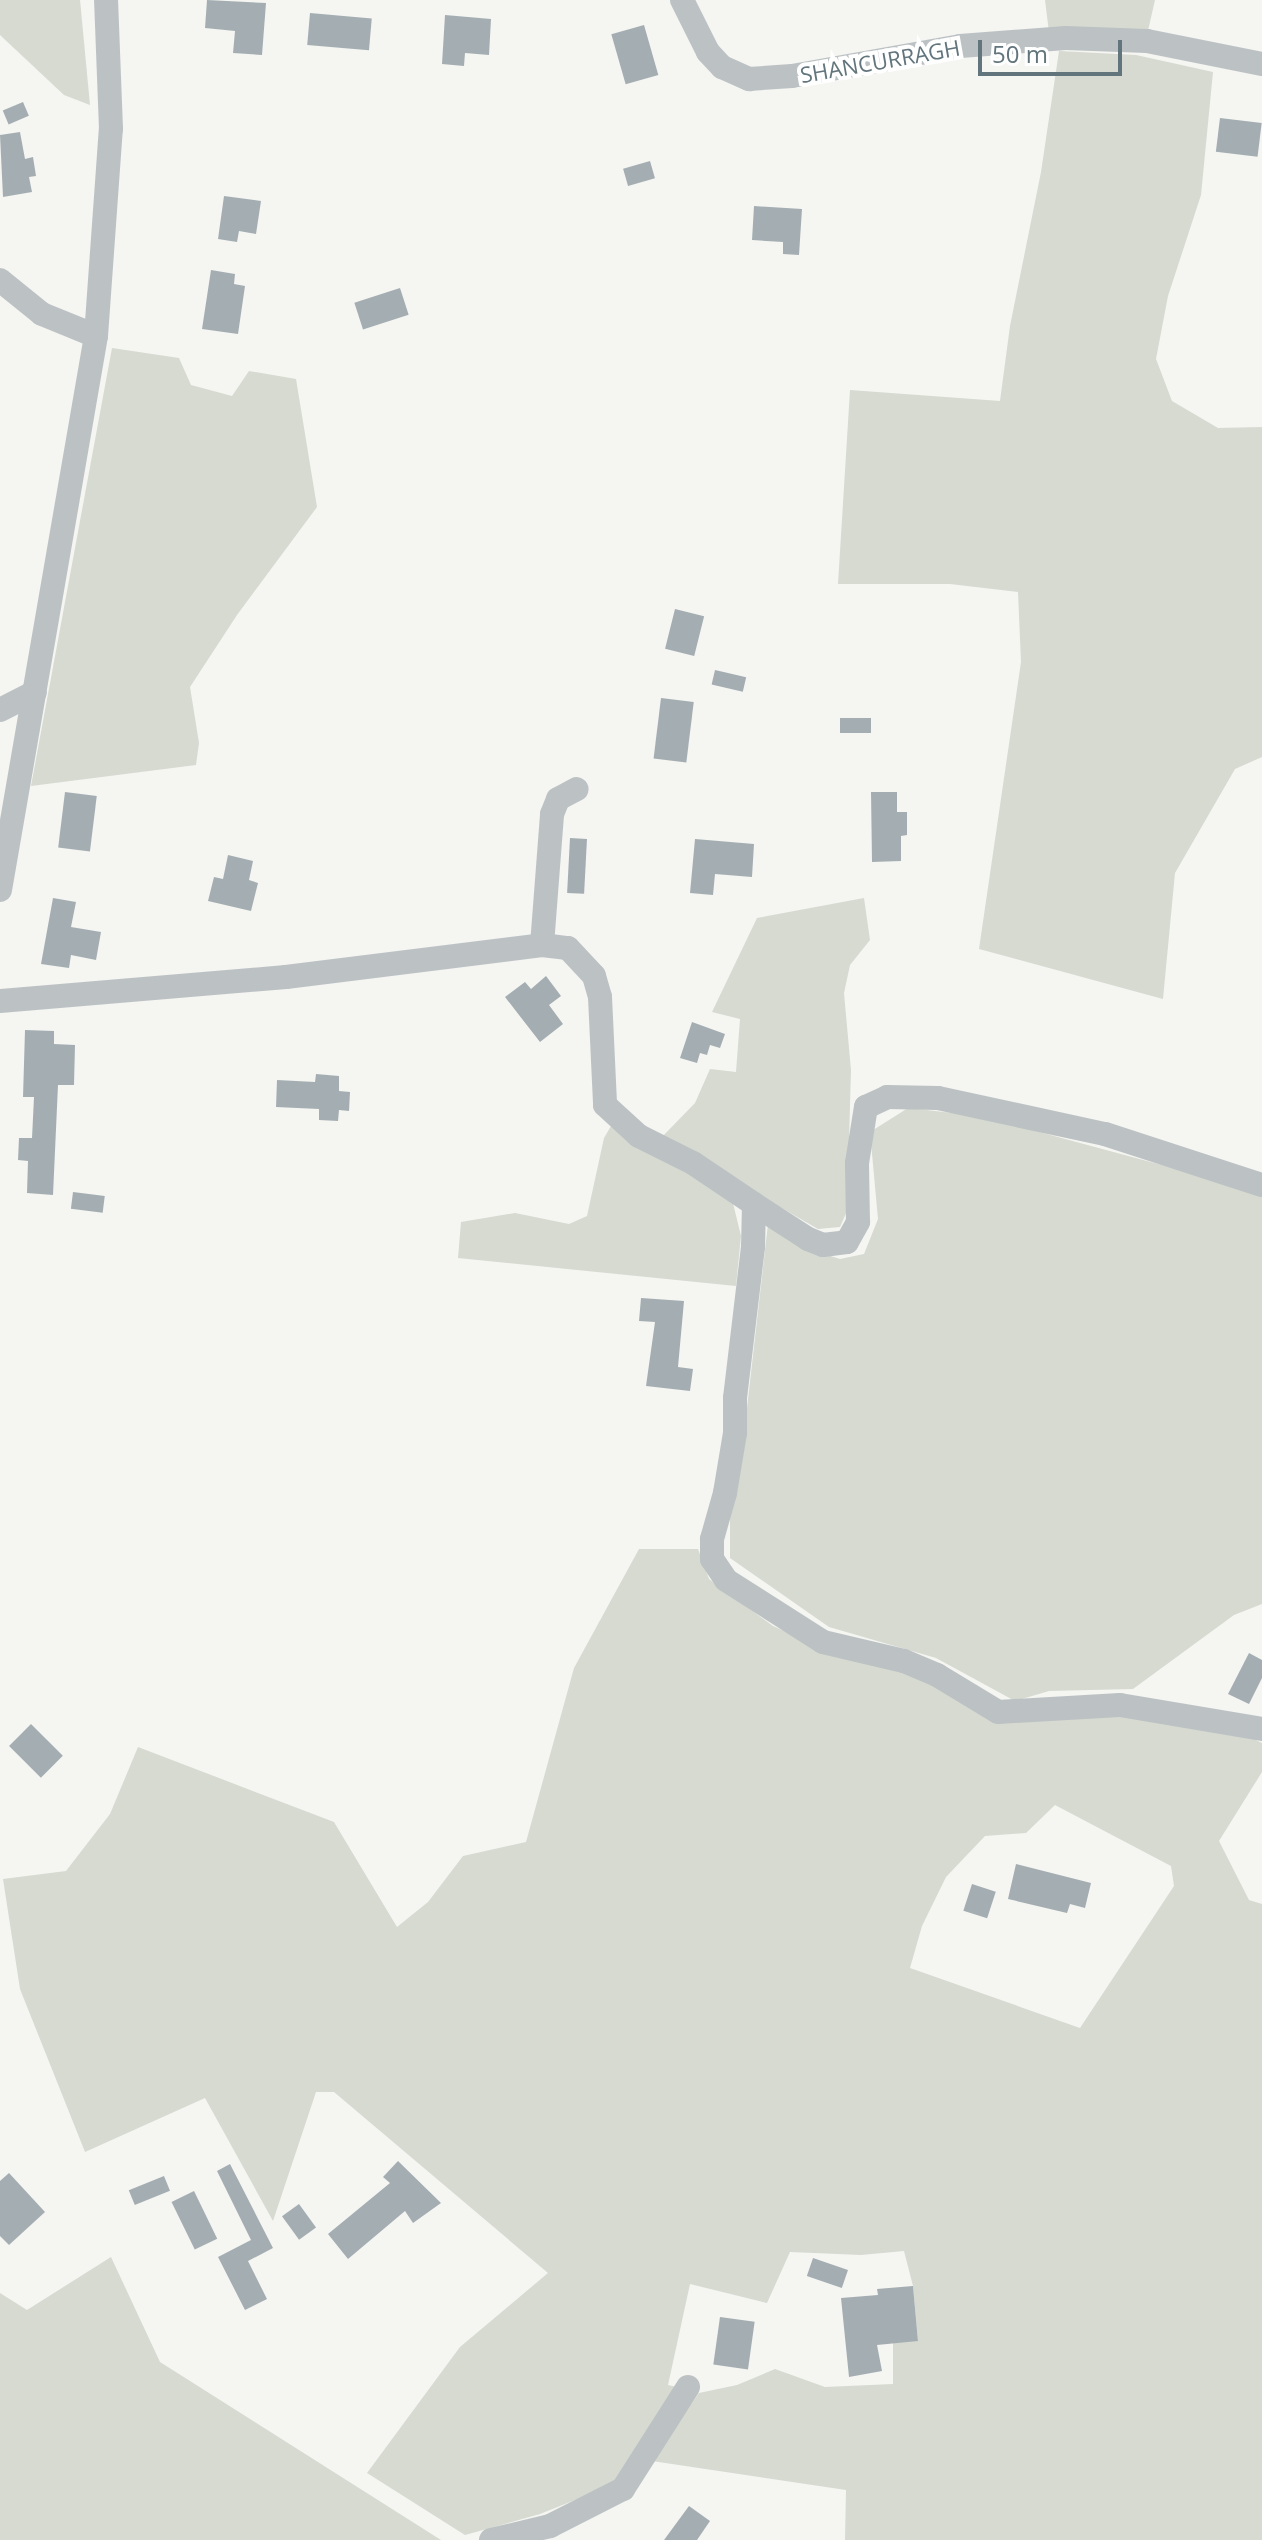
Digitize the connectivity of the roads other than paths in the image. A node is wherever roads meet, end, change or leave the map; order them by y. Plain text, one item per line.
1 (106, 0) edge
2 (682, 0) edge
3 (1262, 64) edge
4 (0, 280) edge
5 (96, 336) junction
6 (35, 692) junction
7 (0, 710) edge
8 (577, 789) dead end
9 (0, 890) edge
10 (542, 945) junction
11 (0, 1001) edge
12 (1262, 1185) edge
13 (754, 1204) junction
14 (1262, 1729) edge
15 (688, 2387) dead end
16 (491, 2540) edge

1 - 5 street
2 - 3 street, SHANCURRAGH
4 - 5 street
5 - 6 street
6 - 7 street
6 - 9 street
8 - 10 street
10 - 11 street
10 - 13 street
12 - 13 street
13 - 14 street
15 - 16 street

